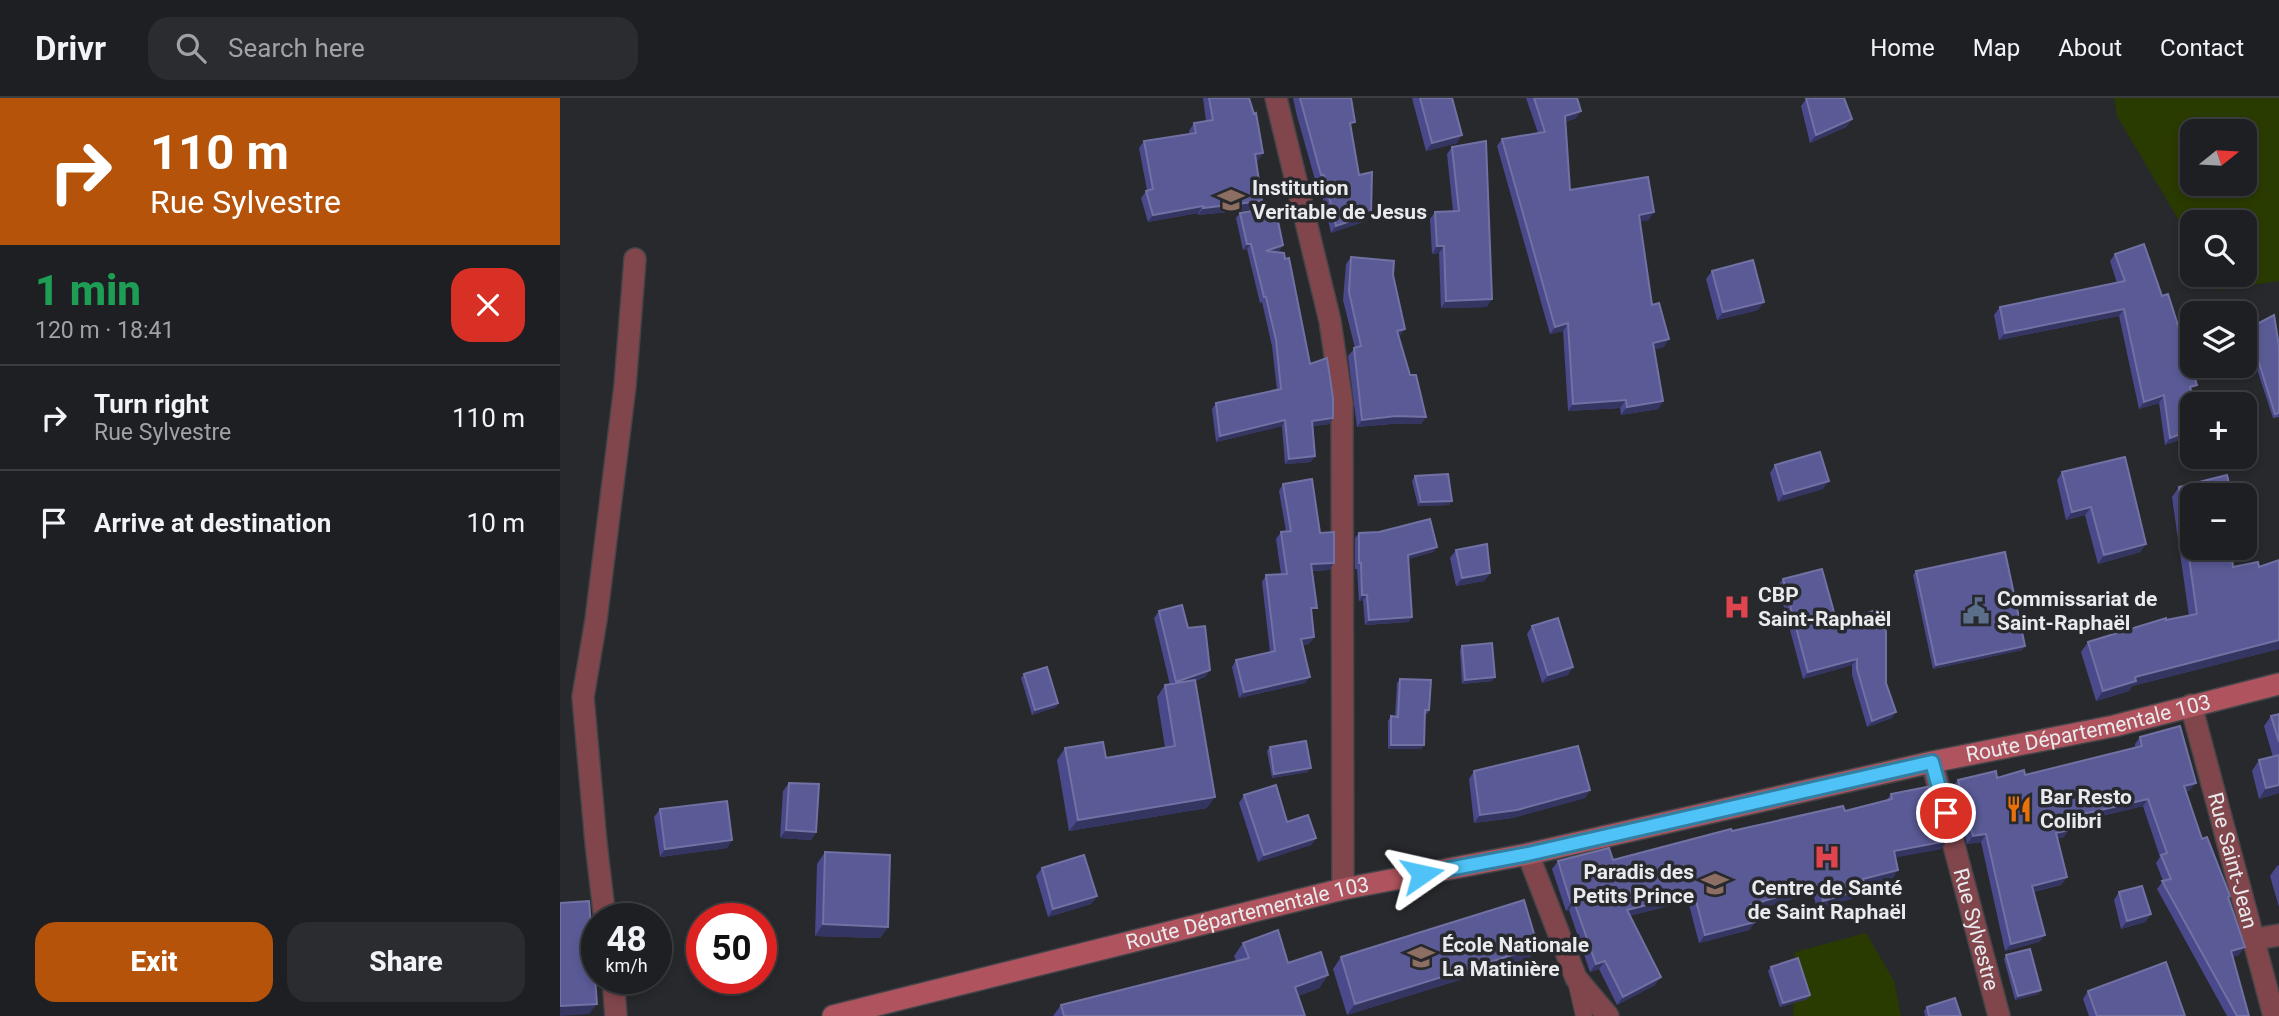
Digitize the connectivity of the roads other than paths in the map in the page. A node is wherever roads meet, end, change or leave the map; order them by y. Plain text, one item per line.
1 (1276, 98) edge
2 (635, 259) dead end
3 (2279, 684) edge
4 (2191, 705) junction
5 (1932, 762) junction
6 (1528, 854) junction
7 (1342, 889) junction
8 (603, 903) edge
9 (2279, 934) edge
10 (2255, 939) junction
11 (1576, 978) junction
12 (614, 994) edge
13 (616, 1016) edge
14 (833, 1016) edge
15 (1584, 1016) edge
16 (1608, 1016) edge
17 (1999, 1016) edge
18 (2274, 1016) edge

1 - 7 street
2 - 8 street
3 - 4 main road, Route Départementale 103
4 - 5 main road, Route Départementale 103
4 - 10 street, Rue Saint-Jean
5 - 6 main road, Route Départementale 103
5 - 17 street, Rue Sylvestre
6 - 7 main road, Route Départementale 103
6 - 11 street
7 - 14 main road, Route Départementale 103
9 - 10 street
10 - 18 street, Rue Saint-Jean
11 - 15 lane
11 - 16 street
12 - 13 street

